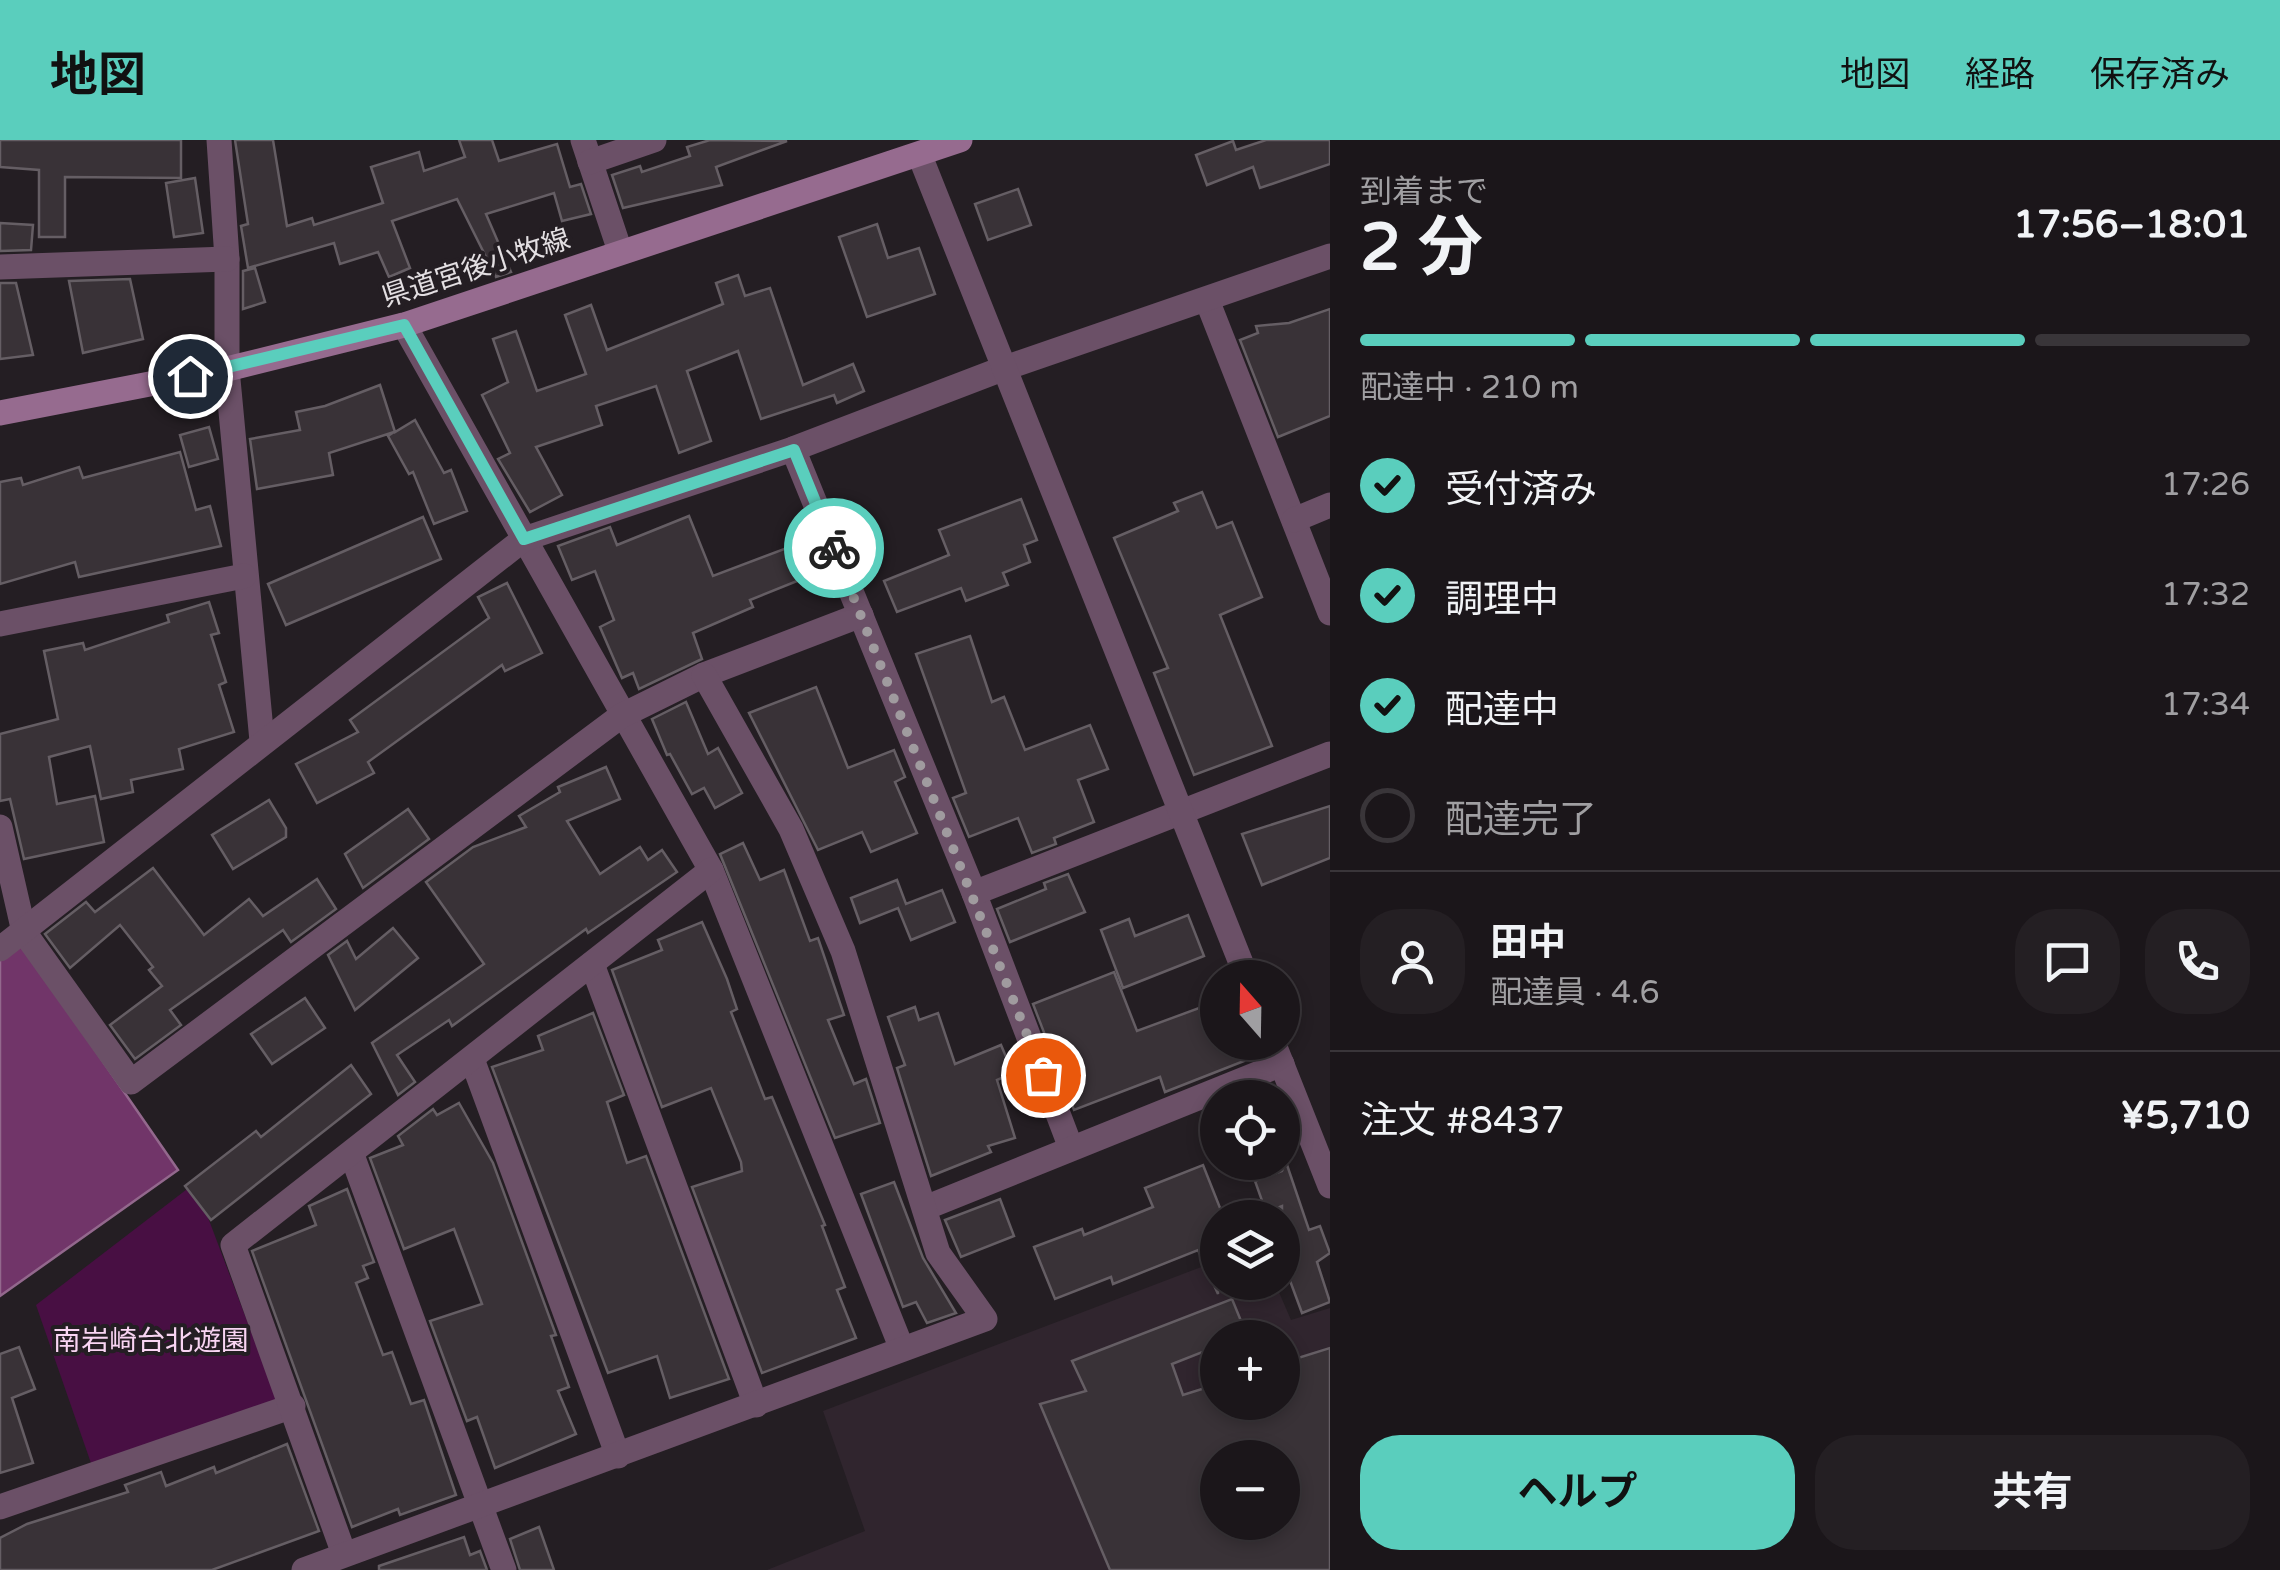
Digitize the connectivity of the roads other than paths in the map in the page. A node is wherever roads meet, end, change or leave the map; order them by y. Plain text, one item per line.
1 (218, 140) edge
2 (654, 140) edge
3 (960, 140) edge
4 (917, 148) edge
5 (586, 151) edge
6 (620, 252) junction
7 (1330, 256) edge
8 (227, 258) junction
9 (0, 267) edge
10 (1207, 300) junction
11 (404, 325) junction
12 (228, 369) junction
13 (1002, 369) junction
14 (0, 413) edge
15 (794, 450) junction
16 (1330, 506) edge
17 (1294, 520) junction
18 (524, 539) junction
19 (244, 576) junction
20 (1330, 613) edge
21 (861, 615) junction
22 (0, 624) edge
23 (704, 675) junction
24 (621, 716) junction
25 (262, 741) junction
26 (1330, 754) edge
27 (1180, 812) junction
28 (0, 827) edge
29 (711, 870) junction
30 (974, 893) junction
31 (24, 932) junction
32 (0, 950) edge
33 (1239, 960) edge
34 (592, 964) junction
35 (472, 1059) junction
36 (1262, 1060) edge
37 (1280, 1060) edge
38 (1071, 1148) junction
39 (352, 1155) junction
40 (1330, 1186) edge
41 (925, 1208) junction
42 (902, 1349) junction
43 (756, 1405) junction
44 (292, 1406) junction
45 (618, 1456) junction
46 (480, 1506) junction
47 (0, 1507) edge
48 (344, 1554) junction
49 (304, 1570) edge
50 (504, 1570) edge

1 - 8 street
2 - 5 street
3 - 4 main road, 県道宮後小牧線
4 - 6 main road, 県道宮後小牧線
4 - 13 street
5 - 6 street
6 - 11 main road, 県道宮後小牧線
7 - 10 street
8 - 9 street
8 - 12 street
10 - 13 street
10 - 17 street
11 - 12 main road, 県道宮後小牧線
11 - 18 street
12 - 14 main road, 県道宮後小牧線
12 - 19 street
13 - 15 street
13 - 27 street
15 - 18 street
15 - 21 street
16 - 17 street
17 - 20 street
18 - 24 street
18 - 25 street
19 - 22 street
19 - 25 street
21 - 23 street
21 - 30 street
23 - 24 street
23 - 41 street
24 - 29 street
24 - 31 street
25 - 31 street
26 - 27 street
27 - 30 street
27 - 33 street
28 - 31 street
29 - 34 street
29 - 42 street
30 - 38 street
31 - 32 street
34 - 35 street
34 - 43 street
35 - 39 street
35 - 45 street
36 - 38 street
37 - 40 street
38 - 41 street
39 - 44 street
39 - 46 street
41 - 42 street
42 - 43 street
43 - 45 street
44 - 47 street
44 - 48 street
45 - 46 street
46 - 48 street
46 - 50 street
48 - 49 street

